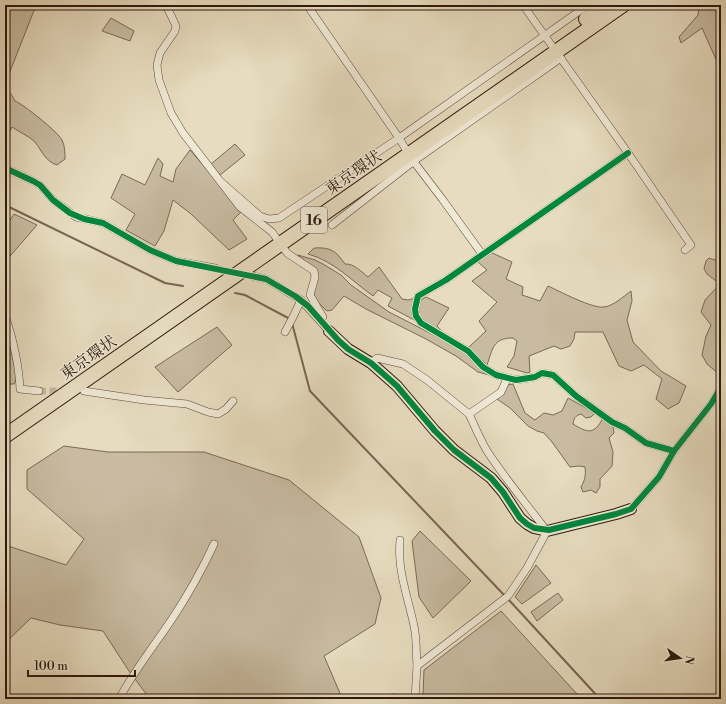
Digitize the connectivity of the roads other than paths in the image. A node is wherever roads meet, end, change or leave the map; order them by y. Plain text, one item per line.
1 (166, 5) edge
2 (307, 5) edge
3 (523, 5) edge
4 (588, 5) edge
5 (606, 5) edge
6 (623, 5) edge
7 (553, 47) junction
8 (406, 150) junction
9 (628, 153) junction
10 (5, 168) edge
11 (221, 182) junction
12 (332, 225) dead end
13 (278, 240) junction
14 (685, 250) dead end
15 (482, 254) junction
16 (215, 268) tunnel mouth
17 (252, 276) tunnel mouth
18 (301, 300) junction
19 (5, 315) edge
20 (320, 320) junction
21 (329, 331) joint
22 (285, 332) dead end
23 (371, 363) junction
24 (507, 379) junction
25 (721, 387) edge
26 (39, 391) tunnel mouth
27 (84, 391) dead end
28 (234, 401) dead end
29 (470, 414) junction
30 (5, 424) edge
31 (5, 436) edge
32 (674, 451) junction
33 (506, 478) junction
34 (496, 484) junction
35 (631, 509) joint
36 (545, 528) junction
37 (400, 540) dead end
38 (214, 544) dead end
39 (417, 666) junction
40 (119, 699) edge
41 (415, 699) edge

1 - 11 street
2 - 8 street
3 - 7 street
4 - 7 street
5 - 7 highway, 東京環状 / 16
6 - 7 highway, 東京環状 / 16
7 - 8 highway, 東京環状 / 16
7 - 8 street
7 - 9 street
8 - 11 street
8 - 12 street
8 - 13 highway, 東京環状 / 16
8 - 15 street
9 - 14 street
9 - 15 street
10 - 16 street
11 - 13 street
13 - 20 street
13 - 30 highway, 東京環状 / 16
13 - 31 highway, 東京環状 / 16
15 - 24 street
17 - 18 street
18 - 20 street
18 - 22 street
19 - 26 street
20 - 21 street
21 - 23 street
23 - 29 street
23 - 34 street
24 - 29 street
24 - 32 street
25 - 32 street
27 - 28 street
29 - 33 street
32 - 35 street
33 - 34 street
33 - 36 street
34 - 36 street
35 - 36 street
36 - 39 street
37 - 39 street
38 - 40 street
39 - 41 street

